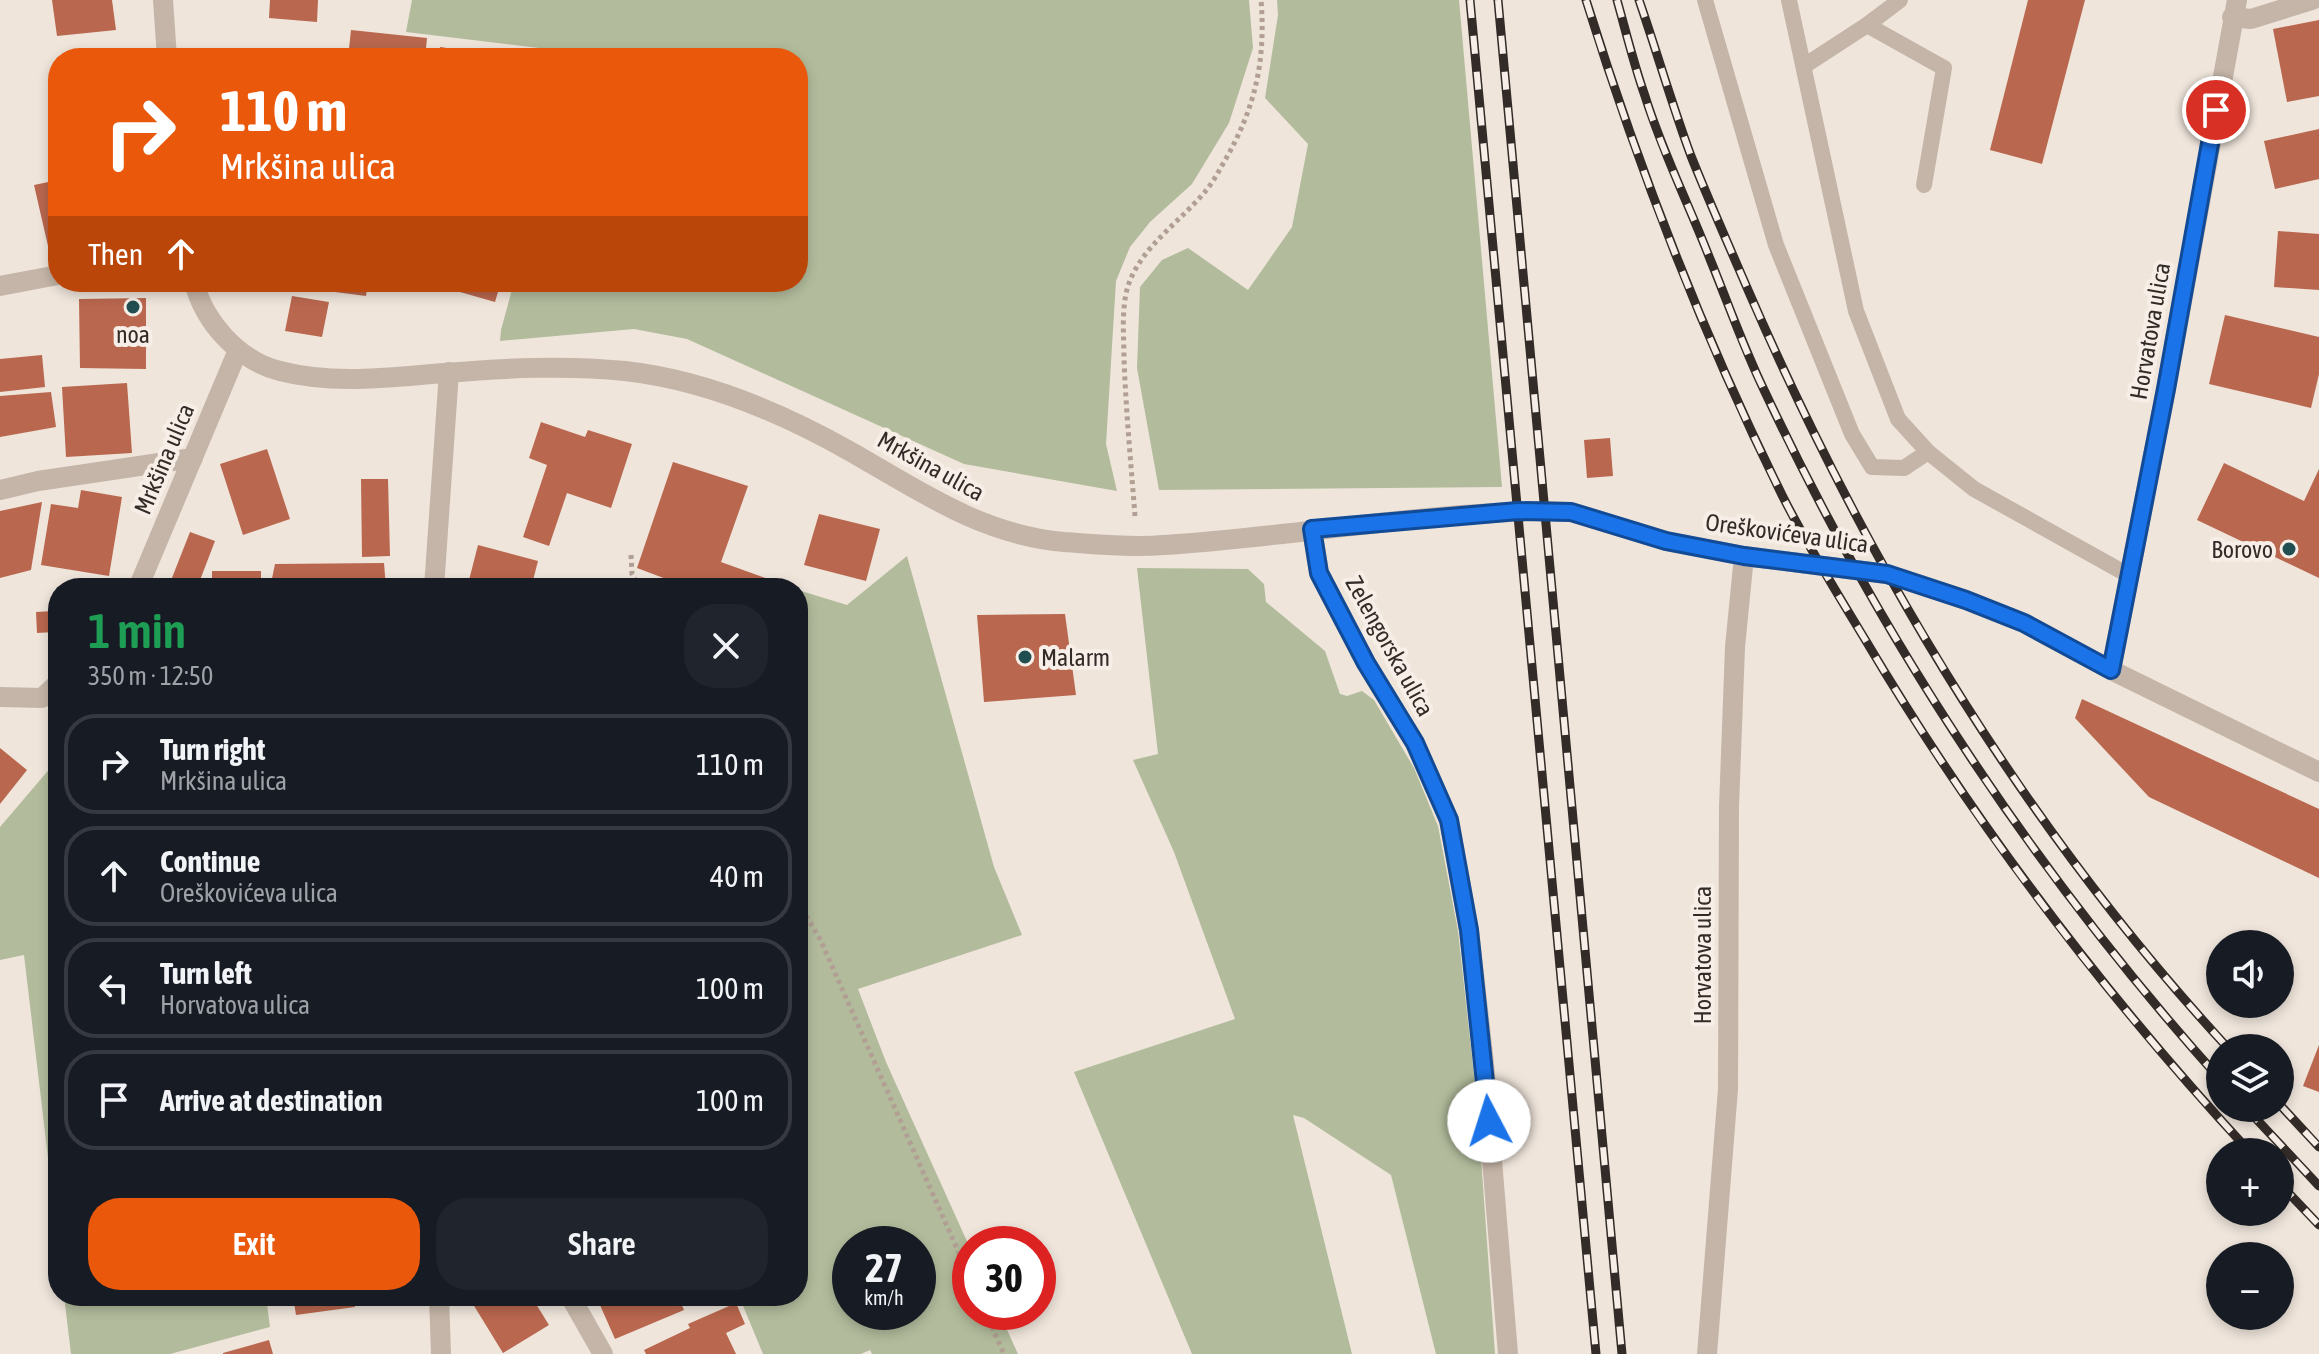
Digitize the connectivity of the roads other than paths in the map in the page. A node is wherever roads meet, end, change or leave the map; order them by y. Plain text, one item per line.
1 (163, 0) edge
2 (1705, 0) edge
3 (1789, 0) edge
4 (1900, 0) edge
5 (2312, 0) edge
6 (2234, 9) edge
7 (1867, 25) junction
8 (166, 48) edge
9 (1804, 66) junction
10 (1924, 185) dead end
11 (48, 277) edge
12 (0, 286) edge
13 (199, 292) edge
14 (238, 350) junction
15 (449, 372) junction
16 (1928, 452) junction
17 (193, 458) junction
18 (0, 490) edge
19 (1544, 511) joint
20 (1312, 529) junction
21 (1744, 556) junction
22 (2130, 576) junction
23 (142, 578) edge
24 (435, 578) edge
25 (2111, 670) junction
26 (48, 692) edge
27 (0, 697) edge
28 (2319, 772) edge
29 (439, 1306) edge
30 (576, 1306) edge
31 (441, 1354) edge
32 (603, 1354) edge
33 (1508, 1354) edge
34 (1707, 1354) edge

1 - 8 street
2 - 16 lane
3 - 9 lane
4 - 7 lane
5 - 6 street
6 - 22 street, Horvatova ulica
7 - 9 lane
7 - 10 lane
9 - 16 lane
11 - 12 street
13 - 14 street, Mrkšina ulica
14 - 15 street, Mrkšina ulica
14 - 17 street, Mrkšina ulica
15 - 20 street, Mrkšina ulica
15 - 24 street
16 - 22 lane
17 - 18 street
17 - 23 street, Mrkšina ulica
19 - 20 street, Mrkšina ulica
19 - 21 street, Oreškovićeva ulica
20 - 33 street, Zelengorska ulica
21 - 25 street, Oreškovićeva ulica
21 - 34 street, Horvatova ulica
22 - 25 street, Horvatova ulica
25 - 28 street, Oreškovićeva ulica
26 - 27 street
29 - 31 street
30 - 32 street

